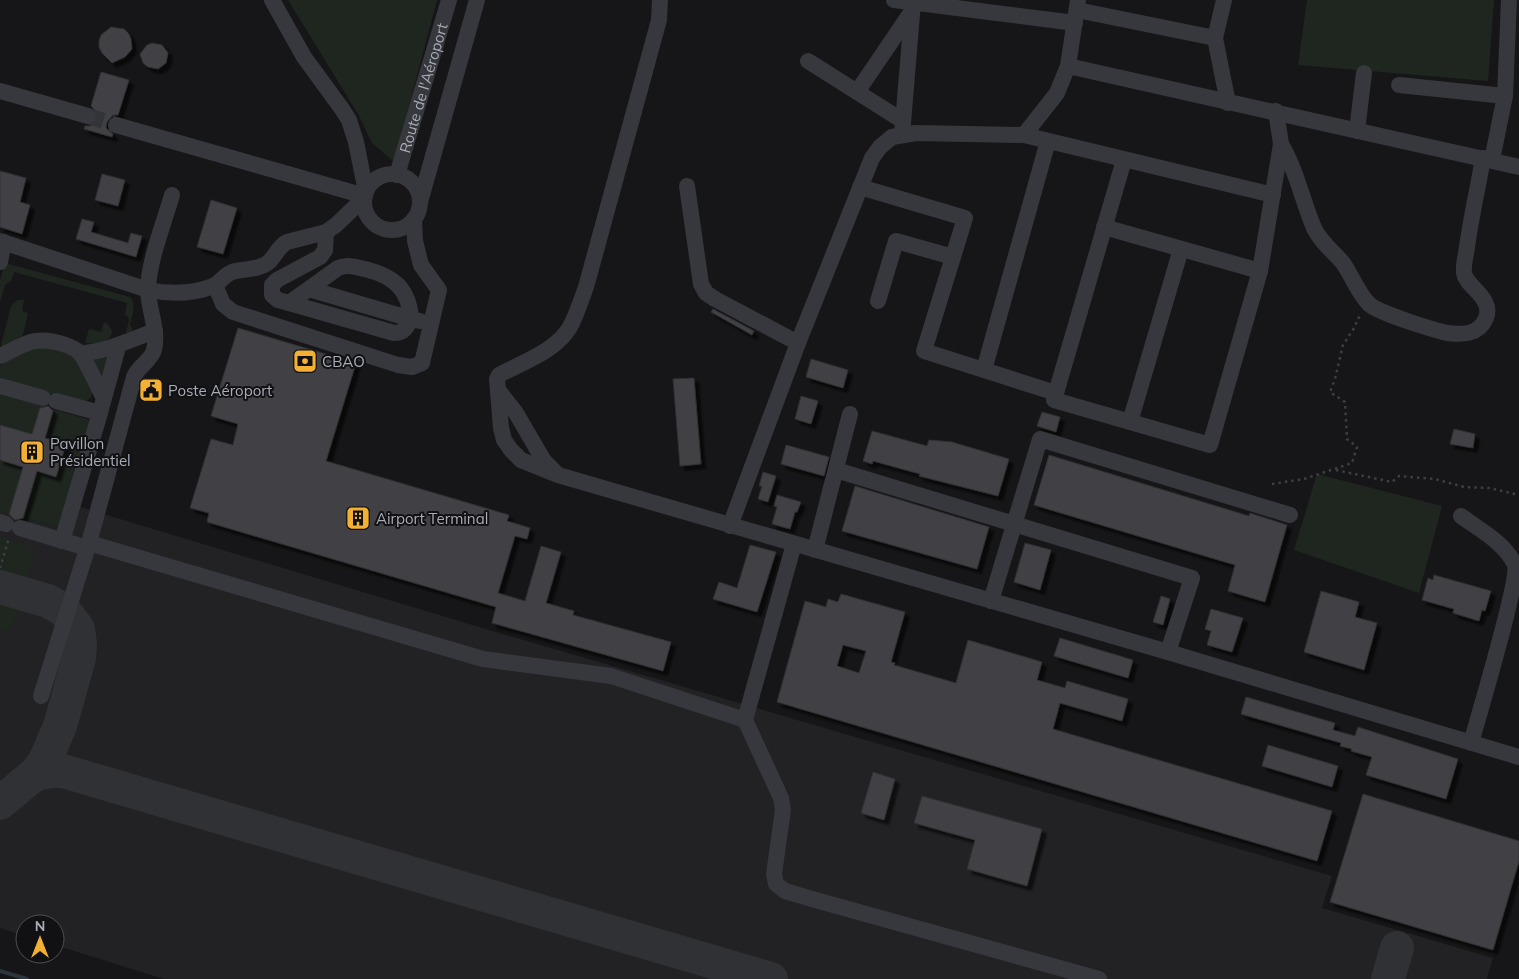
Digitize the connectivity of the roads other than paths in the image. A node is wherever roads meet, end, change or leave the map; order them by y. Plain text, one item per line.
1 (272, 0) edge
2 (449, 0) edge
3 (476, 0) edge
4 (660, 0) edge
5 (894, 0) edge
6 (1224, 0) edge
7 (1508, 0) edge
8 (913, 6) junction
9 (1077, 11) edge
10 (1215, 38) junction
11 (808, 61) dead end
12 (1068, 66) junction
13 (1364, 73) dead end
14 (1399, 85) dead end
15 (0, 91) edge
16 (857, 92) junction
17 (1505, 96) junction
18 (1228, 103) junction
19 (1276, 111) junction
20 (88, 116) tunnel mouth
21 (116, 125) tunnel mouth
22 (902, 128) junction
23 (1357, 131) junction
24 (1024, 135) junction
25 (1048, 141) junction
26 (1281, 144) junction
27 (1488, 159) junction
28 (1124, 160) junction
29 (1519, 166) edge
30 (397, 174) junction
31 (687, 186) dead end
32 (860, 186) junction
33 (172, 195) dead end
34 (365, 195) junction
35 (1273, 195) junction
36 (420, 202) junction
37 (414, 219) junction
38 (1104, 227) junction
39 (326, 232) junction
40 (2, 242) edge
41 (1181, 249) junction
42 (953, 257) junction
43 (0, 262) edge
44 (1260, 271) junction
45 (215, 285) junction
46 (309, 289) junction
47 (148, 290) junction
48 (878, 301) dead end
49 (289, 303) junction
50 (411, 319) junction
51 (431, 325) junction
52 (155, 331) junction
53 (798, 343) junction
54 (118, 347) junction
55 (80, 353) junction
56 (0, 356) edge
57 (984, 370) junction
58 (0, 386) edge
59 (498, 389) junction
60 (1056, 393) junction
61 (102, 406) junction
62 (850, 414) dead end
63 (1130, 422) junction
64 (836, 470) junction
65 (558, 475) junction
66 (1290, 515) dead end
67 (1461, 516) dead end
68 (1014, 524) junction
69 (730, 526) junction
70 (9, 528) edge
71 (62, 541) junction
72 (794, 544) junction
73 (88, 546) junction
74 (815, 550) junction
75 (991, 601) junction
76 (1168, 652) junction
77 (41, 696) dead end
78 (745, 720) junction
79 (1471, 743) junction
80 (1519, 757) edge
81 (1099, 979) edge

1 - 34 street
2 - 30 street, Route de l'Aéroport
3 - 36 street
4 - 59 street
5 - 8 street
6 - 10 street
7 - 17 street
8 - 9 street
8 - 16 street
8 - 22 street
9 - 10 street
9 - 12 street
10 - 18 street
11 - 16 street
12 - 18 street
12 - 24 street
13 - 23 street
14 - 17 street
15 - 20 street
16 - 22 street
17 - 27 street
18 - 19 street
19 - 23 street
19 - 26 street
21 - 34 street
22 - 24 street
22 - 32 street
23 - 27 street
24 - 25 street
25 - 28 street
25 - 57 street
26 - 27 street
26 - 35 street
27 - 29 street
28 - 35 street
28 - 38 street
30 - 34 street
30 - 36 street
31 - 53 street
32 - 42 street
32 - 53 street
33 - 47 street
34 - 37 street
34 - 39 street
35 - 44 street
36 - 37 street
37 - 51 street
38 - 41 street
38 - 60 street
39 - 45 street
39 - 49 street
40 - 43 street
40 - 47 street
41 - 44 street
41 - 63 street
42 - 48 street
42 - 57 street
44 - 63 street
45 - 47 street
45 - 51 street
46 - 49 street
46 - 50 street
46 - 50 street
47 - 52 street
49 - 50 street
50 - 51 street
52 - 54 street
52 - 73 street
53 - 69 street
54 - 55 street
54 - 61 street
55 - 56 street
55 - 61 street
57 - 60 street
58 - 61 street
59 - 65 street
59 - 65 street
60 - 63 street
61 - 71 street
62 - 64 street
64 - 68 street
64 - 74 street
65 - 69 street
66 - 68 street
67 - 79 street
68 - 75 street
68 - 76 street
69 - 72 street
70 - 71 street
71 - 73 street
72 - 74 street
72 - 78 street
73 - 77 street
73 - 78 street
74 - 75 street
75 - 76 street
76 - 79 street
78 - 81 street
79 - 80 street

